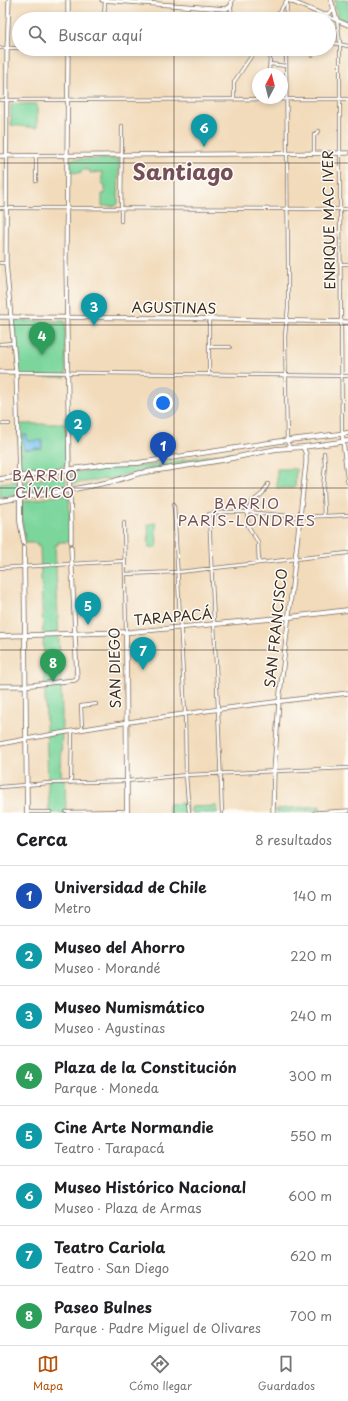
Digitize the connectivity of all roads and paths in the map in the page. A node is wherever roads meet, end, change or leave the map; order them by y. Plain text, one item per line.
1 (9, 0) edge
2 (68, 0) edge
3 (102, 0) edge
4 (105, 0) edge
5 (232, 0) edge
6 (287, 0) edge
7 (123, 1) edge
8 (332, 1) edge
9 (231, 8) junction
10 (334, 8) junction
11 (68, 12) edge
12 (104, 12) edge
13 (231, 12) edge
14 (279, 12) edge
15 (286, 12) edge
16 (319, 12) edge
17 (330, 12) edge
18 (335, 12) edge
19 (336, 16) edge
20 (337, 20) junction
21 (348, 25) edge
22 (336, 43) edge
23 (340, 43) junction
24 (348, 46) edge
25 (0, 48) edge
26 (7, 49) junction
27 (12, 49) edge
28 (68, 56) edge
29 (252, 56) edge
30 (286, 56) edge
31 (270, 59) dead end
32 (270, 64) junction
33 (286, 66) joint
34 (269, 68) edge
35 (348, 98) edge
36 (234, 99) junction
37 (252, 99) edge
38 (288, 99) edge
39 (340, 99) junction
40 (0, 100) edge
41 (6, 100) junction
42 (67, 100) junction
43 (286, 104) edge
44 (122, 126) dead end
45 (319, 131) dead end
46 (287, 153) junction
47 (314, 153) junction
48 (339, 153) junction
49 (348, 153) edge
50 (121, 155) junction
51 (0, 156) edge
52 (6, 156) junction
53 (36, 156) junction
54 (66, 156) junction
55 (36, 181) dead end
56 (0, 208) edge
57 (5, 208) junction
58 (66, 209) junction
59 (121, 209) junction
60 (288, 209) junction
61 (348, 209) edge
62 (340, 210) junction
63 (121, 221) dead end
64 (0, 263) edge
65 (6, 263) junction
66 (340, 264) junction
67 (348, 264) edge
68 (0, 317) edge
69 (10, 317) junction
70 (67, 317) junction
71 (209, 319) junction
72 (286, 321) junction
73 (341, 322) junction
74 (348, 322) edge
75 (13, 343) junction
76 (0, 344) edge
77 (209, 347) junction
78 (230, 347) dead end
79 (0, 372) edge
80 (16, 372) junction
81 (68, 372) junction
82 (209, 375) junction
83 (285, 376) junction
84 (341, 376) junction
85 (348, 376) edge
86 (0, 424) edge
87 (9, 424) dead end
88 (348, 433) edge
89 (342, 434) junction
90 (286, 441) junction
91 (346, 441) edge
92 (303, 447) junction
93 (290, 448) junction
94 (233, 449) junction
95 (324, 453) dead end
96 (235, 458) junction
97 (69, 470) junction
98 (19, 477) junction
99 (0, 480) edge
100 (348, 482) edge
101 (268, 484) dead end
102 (70, 490) junction
103 (20, 498) junction
104 (0, 501) edge
105 (174, 504) dead end
106 (247, 512) junction
107 (348, 515) edge
108 (324, 516) junction
109 (300, 517) junction
110 (124, 523) dead end
111 (70, 542) dead end
112 (24, 543) dead end
113 (71, 547) dead end
114 (24, 548) dead end
115 (348, 553) edge
116 (295, 559) junction
117 (124, 561) junction
118 (259, 563) junction
119 (72, 564) junction
120 (24, 567) junction
121 (0, 568) edge
122 (211, 569) junction
123 (179, 572) junction
124 (125, 574) junction
125 (348, 610) edge
126 (290, 617) junction
127 (214, 624) junction
128 (181, 627) junction
129 (126, 632) junction
130 (75, 634) junction
131 (26, 635) junction
132 (0, 636) edge
133 (0, 686) edge
134 (26, 686) junction
135 (348, 693) edge
136 (279, 702) junction
137 (96, 704) dead end
138 (218, 709) junction
139 (185, 713) junction
140 (127, 722) junction
141 (82, 729) junction
142 (72, 731) junction
143 (27, 739) junction
144 (0, 744) edge
145 (348, 768) edge
146 (274, 771) junction
147 (221, 773) junction
148 (186, 775) junction
149 (127, 781) junction
150 (71, 783) junction
151 (27, 785) junction
152 (0, 787) edge
153 (348, 811) edge
154 (27, 812) edge
155 (50, 812) dead end
156 (66, 812) dead end
157 (127, 812) edge
158 (189, 813) edge
159 (222, 813) edge
160 (273, 813) edge
161 (315, 813) edge

1 - 26 main road
2 - 11 main road
3 - 4 main road
4 - 7 main road
4 - 12 street
5 - 9 main road
6 - 14 street
6 - 15 street
6 - 16 main road
7 - 9 main road
8 - 10 main road, ENRIQUE MAC IVER
9 - 13 street
10 - 17 main road
10 - 18 main road, ENRIQUE MAC IVER
19 - 20 main road, ENRIQUE MAC IVER
20 - 21 main road
20 - 23 street, ENRIQUE MAC IVER
22 - 23 street
23 - 24 street
23 - 39 street, ENRIQUE MAC IVER
25 - 26 street
26 - 27 street
26 - 41 main road
28 - 42 main road
29 - 36 street
30 - 33 street
31 - 32 street
32 - 33 street
32 - 34 street
35 - 39 street
36 - 37 street
36 - 42 street
38 - 39 street
39 - 48 street, ENRIQUE MAC IVER
40 - 41 street
41 - 42 street
41 - 52 main road
42 - 54 main road
43 - 46 street
44 - 50 street
45 - 47 street
46 - 47 main road
46 - 50 main road
46 - 60 street
47 - 48 main road
48 - 49 main road
48 - 62 street, ENRIQUE MAC IVER
50 - 54 main road
50 - 59 street
51 - 52 main road
52 - 53 main road
52 - 57 main road
53 - 54 main road
53 - 55 street
54 - 58 main road
56 - 57 street
57 - 58 street
57 - 65 main road
58 - 59 street
58 - 70 main road
59 - 60 street
59 - 63 street
60 - 62 street
60 - 72 street
61 - 62 street
62 - 66 street, ENRIQUE MAC IVER
64 - 65 street
65 - 69 main road
66 - 67 street
66 - 73 street, ENRIQUE MAC IVER
68 - 69 main road, AGUSTINAS
69 - 70 main road, AGUSTINAS
69 - 75 main road
70 - 71 main road, AGUSTINAS
70 - 81 main road
71 - 72 main road, AGUSTINAS
71 - 77 street
72 - 73 main road, AGUSTINAS
72 - 83 street
73 - 74 main road, AGUSTINAS
73 - 84 street, ENRIQUE MAC IVER
75 - 76 street
75 - 80 main road
77 - 78 street
77 - 82 street
79 - 80 main road
80 - 81 street
80 - 98 main road
81 - 82 street
81 - 97 main road
82 - 83 street
83 - 84 street
83 - 90 street
84 - 85 street
84 - 89 street, ENRIQUE MAC IVER
86 - 87 street
88 - 89 main road
89 - 90 main road
89 - 91 main road, ENRIQUE MAC IVER
90 - 93 street
90 - 94 main road
91 - 92 main road
91 - 100 main road, ENRIQUE MAC IVER
92 - 93 main road
92 - 109 main road, SAN FRANCISCO
93 - 96 main road
94 - 96 main road
94 - 97 main road
95 - 108 street
96 - 102 main road
97 - 98 main road
97 - 102 main road
98 - 99 main road
98 - 103 main road
101 - 106 street
102 - 103 main road
102 - 111 main road
103 - 104 main road
103 - 112 main road
105 - 123 street
106 - 109 street
106 - 118 street
106 - 122 street
107 - 108 street
108 - 109 street
109 - 116 main road, SAN FRANCISCO
110 - 117 street, SAN DIEGO
113 - 119 main road
114 - 120 main road
115 - 116 street
116 - 118 street
116 - 126 main road, SAN FRANCISCO
117 - 119 street
117 - 124 street, SAN DIEGO
118 - 122 street
119 - 120 street
119 - 130 main road
120 - 121 street
120 - 131 main road
122 - 123 street
122 - 127 street
123 - 124 street
123 - 128 street
124 - 129 street, SAN DIEGO
125 - 126 main road, TARAPACÁ
126 - 127 main road, TARAPACÁ
126 - 136 main road, SAN FRANCISCO
127 - 128 main road, TARAPACÁ
127 - 138 street
128 - 129 main road, TARAPACÁ
128 - 139 street
129 - 130 main road, TARAPACÁ
129 - 140 main road, SAN DIEGO
130 - 131 main road, TARAPACÁ
130 - 134 main road
131 - 132 main road, TARAPACÁ
131 - 134 main road
133 - 134 main road
134 - 143 main road
135 - 136 main road
136 - 138 main road
136 - 146 main road, SAN FRANCISCO
137 - 141 street
138 - 139 main road
138 - 147 street
139 - 140 main road
139 - 148 street
140 - 141 main road
140 - 149 main road, SAN DIEGO
141 - 142 main road
142 - 143 main road
142 - 150 street
143 - 144 main road
143 - 151 main road
145 - 146 street
146 - 147 street
146 - 160 main road, SAN FRANCISCO
147 - 148 street
147 - 159 street
148 - 149 street
148 - 158 street
149 - 150 street
149 - 157 main road, SAN DIEGO
150 - 151 street
151 - 152 street
151 - 154 main road
153 - 161 main road
154 - 155 street
156 - 157 street

